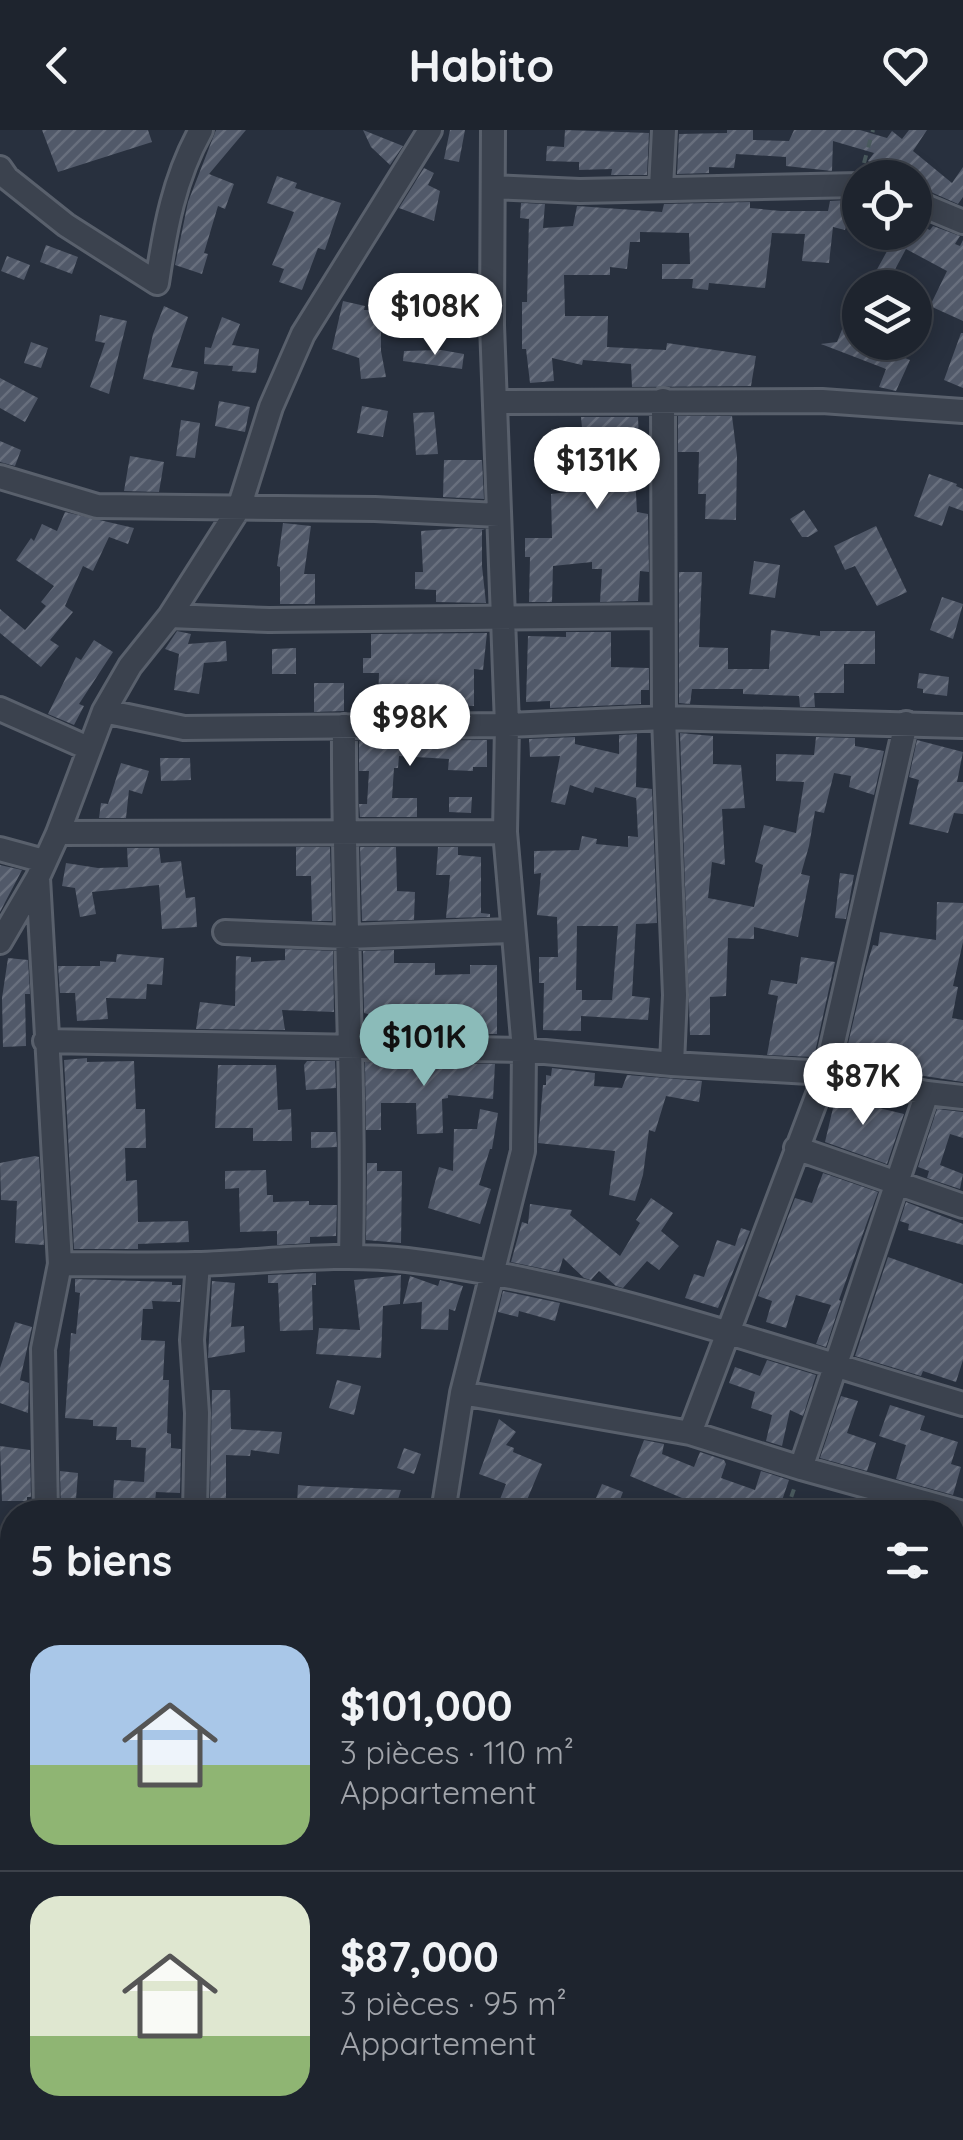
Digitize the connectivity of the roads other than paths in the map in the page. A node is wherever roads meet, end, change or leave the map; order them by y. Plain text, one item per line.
1 (201, 130) edge
2 (430, 130) edge
3 (493, 130) edge
4 (664, 130) edge
5 (0, 168) edge
6 (842, 186) edge
7 (494, 187) junction
8 (661, 188) junction
9 (932, 209) edge
10 (963, 222) edge
11 (663, 400) junction
12 (494, 402) junction
13 (963, 411) edge
14 (0, 477) edge
15 (239, 508) junction
16 (499, 515) junction
17 (170, 616) junction
18 (663, 616) junction
19 (501, 617) junction
20 (0, 708) edge
21 (104, 711) junction
22 (664, 718) junction
23 (906, 723) junction
24 (507, 725) junction
25 (344, 726) junction
26 (963, 726) edge
27 (88, 748) junction
28 (344, 832) junction
29 (506, 832) junction
30 (58, 833) junction
31 (0, 850) edge
32 (41, 869) junction
33 (513, 931) junction
34 (225, 932) dead end
35 (347, 938) junction
36 (0, 942) edge
37 (46, 1042) junction
38 (348, 1048) junction
39 (524, 1050) junction
40 (672, 1064) junction
41 (826, 1073) junction
42 (927, 1093) junction
43 (963, 1096) edge
44 (796, 1148) junction
45 (898, 1186) junction
46 (963, 1206) edge
47 (351, 1257) junction
48 (60, 1264) junction
49 (198, 1264) junction
50 (491, 1274) junction
51 (728, 1330) junction
52 (837, 1368) junction
53 (462, 1393) junction
54 (963, 1404) edge
55 (690, 1433) junction
56 (801, 1468) junction
57 (46, 1500) edge
58 (195, 1500) edge
59 (445, 1500) edge
60 (919, 1500) edge
61 (87, 2140) edge
62 (114, 2140) edge

1 - 5 street
2 - 15 street
3 - 7 street
4 - 8 street
6 - 8 street
7 - 8 street
7 - 12 street
9 - 10 street
11 - 12 street
11 - 13 street
11 - 18 street
12 - 16 street
14 - 15 street
15 - 16 street
15 - 17 street
16 - 19 street
17 - 19 street
17 - 21 street
18 - 19 street
18 - 22 street
19 - 24 street
20 - 27 street
21 - 25 street
21 - 27 street
22 - 23 street
22 - 24 street
22 - 40 street
23 - 26 street
23 - 41 street
24 - 25 street
24 - 29 street
25 - 28 street
27 - 30 street
28 - 29 street
28 - 30 street
28 - 35 street
29 - 33 street
30 - 32 street
31 - 32 street
32 - 36 street
32 - 37 street
33 - 35 street
33 - 39 street
34 - 35 street
35 - 38 street
37 - 38 street
37 - 48 street
38 - 39 street
38 - 47 street
39 - 40 street
39 - 50 street
40 - 41 street
41 - 42 street
41 - 44 street
42 - 43 street
42 - 45 street
44 - 45 street
44 - 51 street
45 - 46 street
45 - 52 street
47 - 49 street
47 - 50 street
48 - 49 street
48 - 57 street
49 - 58 street
50 - 51 street
50 - 53 street
51 - 52 street
51 - 55 street
52 - 54 street
52 - 56 street
53 - 55 street
53 - 59 street
55 - 56 street
56 - 60 street
61 - 62 street

